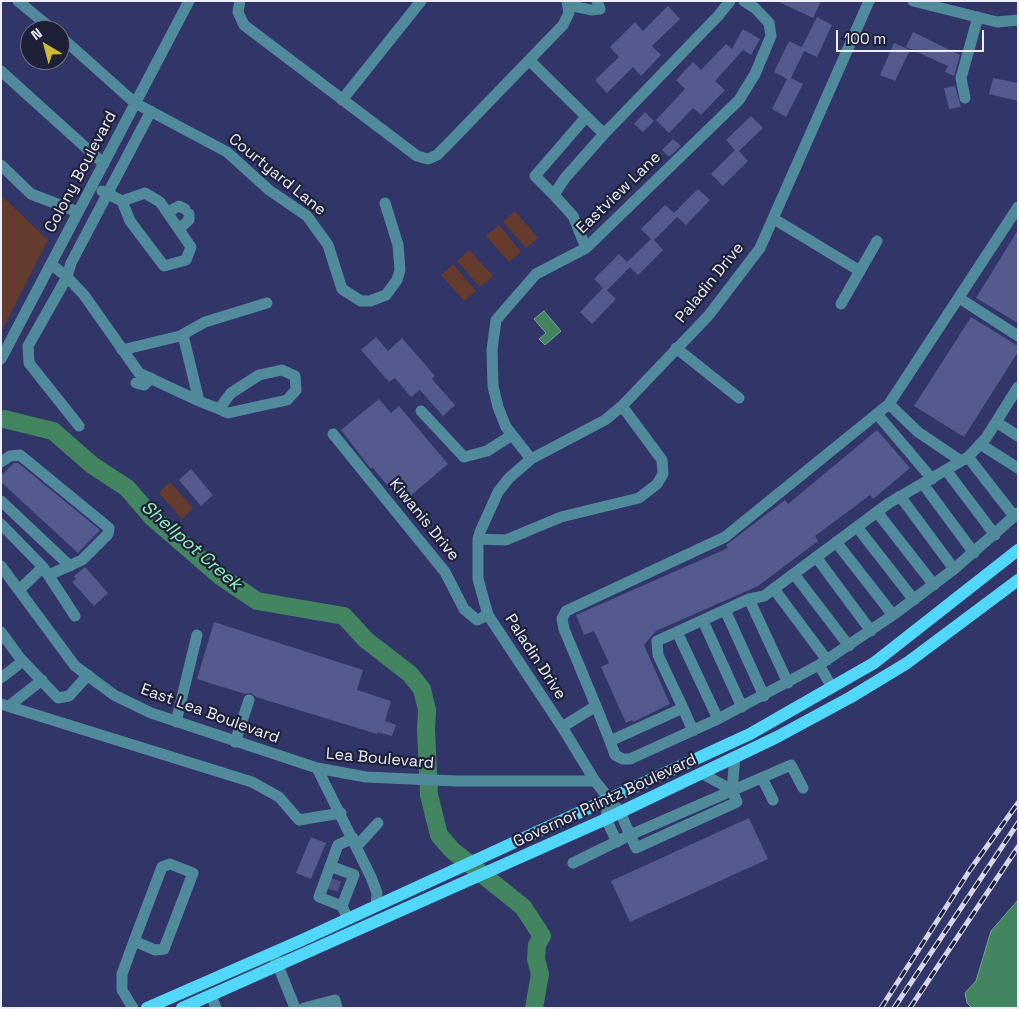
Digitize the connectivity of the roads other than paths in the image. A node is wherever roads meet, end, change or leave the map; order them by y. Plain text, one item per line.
1 (18, 1) edge
2 (189, 1) edge
3 (240, 1) edge
4 (421, 1) edge
5 (597, 1) edge
6 (730, 1) edge
7 (744, 1) edge
8 (869, 1) edge
9 (913, 1) edge
10 (568, 3) edge
11 (978, 17) junction
12 (41, 20) edge
13 (1018, 20) edge
14 (70, 45) edge
15 (529, 60) junction
16 (1, 71) edge
17 (965, 98) dead end
18 (342, 100) junction
19 (135, 103) junction
20 (152, 111) junction
21 (586, 117) junction
22 (604, 134) junction
23 (104, 164) junction
24 (1, 165) edge
25 (92, 186) junction
26 (108, 194) junction
27 (554, 195) junction
28 (122, 201) junction
29 (385, 204) dead end
30 (1018, 207) edge
31 (78, 212) junction
32 (168, 212) junction
33 (774, 219) junction
34 (179, 229) junction
35 (877, 241) dead end
36 (586, 248) junction
37 (51, 264) junction
38 (860, 271) junction
39 (67, 277) junction
40 (959, 298) junction
41 (267, 303) dead end
42 (841, 304) dead end
43 (183, 335) junction
44 (1018, 336) edge
45 (676, 348) junction
46 (122, 350) junction
47 (1, 359) edge
48 (133, 366) junction
49 (151, 378) junction
50 (1018, 387) edge
51 (739, 398) dead end
52 (199, 401) junction
53 (1014, 402) edge
54 (889, 404) junction
55 (622, 406) junction
56 (219, 409) junction
57 (421, 411) dead end
58 (877, 414) junction
59 (996, 422) junction
60 (79, 426) dead end
61 (333, 434) dead end
62 (512, 435) junction
63 (1018, 436) edge
64 (980, 444) junction
65 (964, 458) junction
66 (531, 459) junction
67 (1, 462) edge
68 (1018, 468) edge
69 (946, 470) junction
70 (928, 482) junction
71 (900, 496) junction
72 (1, 501) edge
73 (877, 512) junction
74 (1016, 515) edge
75 (1, 524) edge
76 (857, 527) junction
77 (995, 535) junction
78 (478, 540) junction
79 (836, 542) junction
80 (1018, 550) edge
81 (974, 553) junction
82 (816, 557) junction
83 (1, 566) edge
84 (70, 566) junction
85 (954, 570) junction
86 (46, 571) junction
87 (794, 574) junction
88 (1018, 580) edge
89 (934, 585) junction
90 (774, 589) junction
91 (19, 590) junction
92 (749, 599) junction
93 (914, 600) junction
94 (725, 610) junction
95 (488, 615) junction
96 (893, 615) junction
97 (75, 616) dead end
98 (703, 621) junction
99 (871, 631) junction
100 (1, 632) edge
101 (678, 632) junction
102 (197, 635) dead end
103 (849, 646) junction
104 (23, 661) junction
105 (823, 663) junction
106 (88, 676) junction
107 (1, 678) edge
108 (42, 680) junction
109 (788, 683) junction
110 (832, 687) junction
111 (764, 696) junction
112 (249, 700) dead end
113 (5, 705) edge
114 (596, 706) junction
115 (742, 707) junction
116 (683, 708) junction
117 (718, 719) junction
118 (176, 722) junction
119 (562, 727) junction
120 (693, 731) junction
121 (610, 741) junction
122 (235, 742) junction
123 (735, 757) junction
124 (318, 768) junction
125 (703, 774) junction
126 (762, 778) junction
127 (595, 782) junction
128 (803, 788) dead end
129 (732, 790) junction
130 (608, 800) junction
131 (773, 800) dead end
132 (620, 812) junction
133 (341, 813) junction
134 (606, 819) junction
135 (378, 823) dead end
136 (630, 835) junction
137 (355, 842) junction
138 (617, 842) junction
139 (573, 864) dead end
140 (330, 866) junction
141 (368, 869) junction
142 (354, 875) junction
143 (342, 906) junction
144 (376, 906) junction
145 (348, 919) junction
146 (353, 932) junction
147 (134, 942) junction
148 (273, 952) junction
149 (278, 965) junction
150 (211, 995) junction
151 (133, 1008) edge
152 (147, 1008) edge
153 (182, 1008) edge
154 (216, 1008) edge
155 (295, 1008) edge
156 (304, 1008) edge
157 (337, 1008) edge

1 - 12 street
2 - 19 street, Colony Boulevard
3 - 18 street
4 - 18 street
5 - 10 street
6 - 22 street
7 - 36 street, Eastview Lane
8 - 33 street, Paladin Drive
9 - 11 street
10 - 15 street
11 - 13 street
11 - 17 street
14 - 19 street, Courtyard Lane
15 - 18 street
15 - 21 street
16 - 23 street
19 - 20 street, Courtyard Lane
19 - 23 street, Colony Boulevard
20 - 26 street
20 - 29 street, Courtyard Lane
21 - 22 street
21 - 27 street
22 - 27 street
23 - 25 street, Colony Boulevard
24 - 31 street
25 - 26 street
25 - 31 street, Colony Boulevard
26 - 28 street
26 - 39 street
27 - 36 street
28 - 32 street
28 - 34 street
30 - 40 street
31 - 37 street, Colony Boulevard
32 - 34 street
32 - 34 street
33 - 38 street
33 - 45 street, Paladin Drive
35 - 38 street
36 - 62 street, Eastview Lane
37 - 39 street
37 - 47 street, Colony Boulevard
38 - 42 street
39 - 46 street
39 - 60 street
40 - 44 street
40 - 54 street
41 - 43 street
43 - 46 street
43 - 52 street
45 - 51 street
45 - 55 street, Paladin Drive
46 - 48 street
48 - 49 street
48 - 49 street
49 - 52 street
50 - 53 street
52 - 56 street
53 - 59 street
54 - 58 street
54 - 65 street
55 - 66 street, Paladin Drive
55 - 78 street
56 - 56 street
57 - 62 street
58 - 70 street
58 - 114 street
59 - 63 street
59 - 64 street
61 - 95 street, Kiwanis Drive
62 - 66 street, Eastview Lane
64 - 65 street
64 - 68 street
65 - 69 street
65 - 74 street
66 - 78 street, Paladin Drive
67 - 84 street
69 - 70 street
69 - 77 street
70 - 71 street
70 - 81 street
71 - 73 street
71 - 85 street
72 - 84 street
73 - 76 street
73 - 89 street
74 - 77 street
75 - 86 street
76 - 79 street
76 - 93 street
77 - 81 street
78 - 95 street, Paladin Drive
79 - 82 street
79 - 96 street
80 - 110 main road, Governor Printz Boulevard
81 - 85 street
82 - 87 street
82 - 99 street
83 - 91 street, East Lea Boulevard
84 - 86 street
85 - 89 street
86 - 91 street
86 - 97 street
87 - 90 street
87 - 103 street
88 - 123 main road, Governor Printz Boulevard
89 - 93 street
90 - 92 street
90 - 105 street
91 - 106 street, East Lea Boulevard
92 - 94 street
92 - 109 street
93 - 96 street
94 - 98 street
94 - 111 street
95 - 119 street, Paladin Drive
96 - 99 street
98 - 101 street
98 - 115 street
99 - 103 street
100 - 104 street
101 - 116 street
101 - 117 street
102 - 118 street
103 - 105 street
104 - 107 street
104 - 108 street
105 - 109 street
105 - 110 street
106 - 108 street
106 - 118 street, East Lea Boulevard
108 - 113 street
109 - 111 street
110 - 123 main road
110 - 130 main road, Governor Printz Boulevard
111 - 115 street
112 - 122 street
113 - 133 street
114 - 119 street
114 - 121 street
115 - 117 street
116 - 120 street
116 - 121 street
117 - 120 street
118 - 122 street, East Lea Boulevard
119 - 127 street, Paladin Drive
120 - 121 street
122 - 124 street, East Lea Boulevard
123 - 125 main road, Governor Printz Boulevard
123 - 129 street
124 - 127 street, Lea Boulevard
124 - 133 street, Lea Boulevard
125 - 129 street
125 - 132 main road, Governor Printz Boulevard
126 - 128 street
126 - 129 street
126 - 131 street
127 - 130 street
129 - 136 street
129 - 136 street
130 - 132 street
130 - 134 street
130 - 144 main road, Governor Printz Boulevard
132 - 134 main road, Governor Printz Boulevard
132 - 136 street
133 - 137 street, Lea Boulevard
134 - 138 street
134 - 146 main road, Governor Printz Boulevard
135 - 137 street
136 - 138 street
137 - 140 street
137 - 141 street, Lea Boulevard
138 - 139 street
140 - 142 street
140 - 143 street
141 - 142 street
141 - 144 street, Lea Boulevard
142 - 143 street
143 - 145 street
144 - 145 main road, Governor Printz Boulevard
144 - 146 main road
145 - 148 main road, Governor Printz Boulevard
146 - 149 main road, Governor Printz Boulevard
147 - 147 street
147 - 151 street
148 - 149 street
148 - 152 main road, Governor Printz Boulevard
149 - 150 main road, Governor Printz Boulevard
149 - 155 street
150 - 153 main road, Governor Printz Boulevard
150 - 154 street
156 - 157 street

